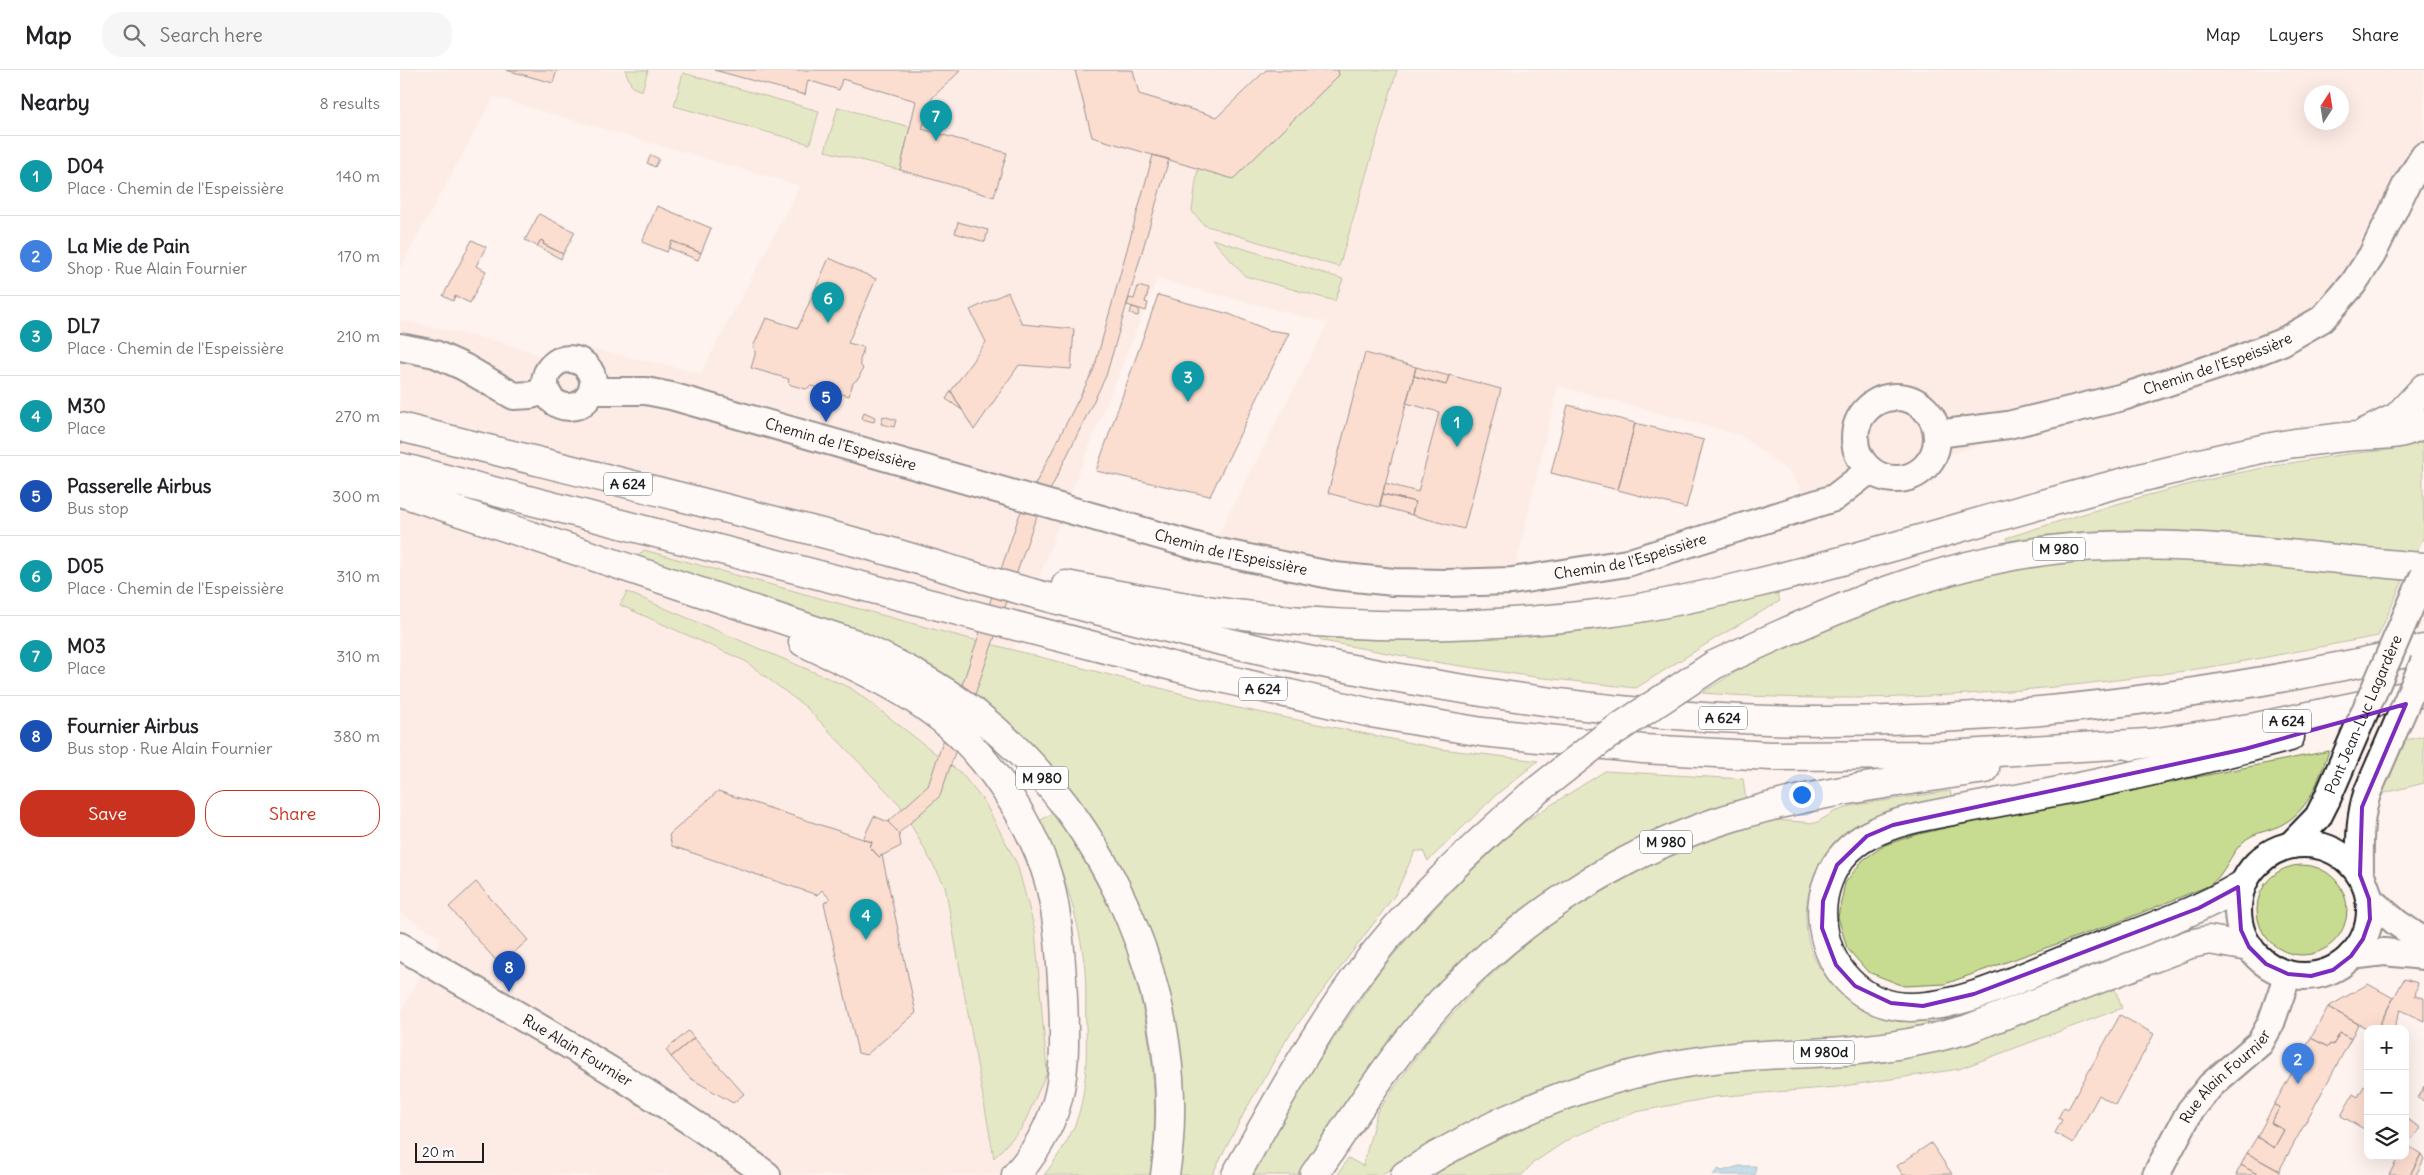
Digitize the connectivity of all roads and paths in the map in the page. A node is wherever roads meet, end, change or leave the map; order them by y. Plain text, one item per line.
1 (2421, 165) edge
2 (400, 347) edge
3 (2424, 388) edge
4 (546, 391) junction
5 (592, 392) junction
6 (2424, 423) edge
7 (400, 427) edge
8 (1937, 434) junction
9 (2358, 436) junction
10 (400, 466) edge
11 (1870, 470) junction
12 (400, 492) edge
13 (2058, 499) junction
14 (855, 542) junction
15 (2424, 567) edge
16 (2424, 575) edge
17 (668, 580) junction
18 (2424, 649) edge
19 (2424, 662) edge
20 (1714, 665) junction
21 (2424, 692) edge
22 (2424, 698) edge
23 (2148, 743) junction
24 (2290, 845) junction
25 (2242, 885) junction
26 (2365, 887) junction
27 (2424, 941) edge
28 (400, 946) edge
29 (2249, 947) junction
30 (2351, 956) junction
31 (2424, 956) edge
32 (2288, 974) junction
33 (759, 1171) edge
34 (1016, 1175) edge
35 (1165, 1175) edge
36 (1236, 1175) edge
37 (1314, 1175) edge
38 (1405, 1175) edge
39 (2156, 1175) edge

1 - 8 street, Chemin de l'Espeissière
2 - 4 street
3 - 9 highway
4 - 5 street
4 - 5 street
5 - 11 street, Chemin de l'Espeissière
6 - 9 highway
7 - 14 highway, A 624
8 - 11 street
8 - 11 street
9 - 13 highway
10 - 23 highway, A 624
12 - 17 highway
13 - 14 highway
13 - 20 highway, M 980
14 - 18 highway, A 624
15 - 20 highway, M 980
16 - 24 street, Pont Jean-Luc Lagardère, bridge
17 - 34 highway
17 - 35 highway, M 980
19 - 26 street, bridge
20 - 36 highway, M 980, bridge
21 - 23 highway, A 624
22 - 25 highway
23 - 37 highway, M 980
24 - 25 street
24 - 26 street
25 - 29 street
26 - 27 street
26 - 30 street
28 - 33 street, Rue Alain Fournier
29 - 32 street
29 - 38 highway, M 980d
30 - 31 street
30 - 32 street
32 - 39 street, Rue Alain Fournier

